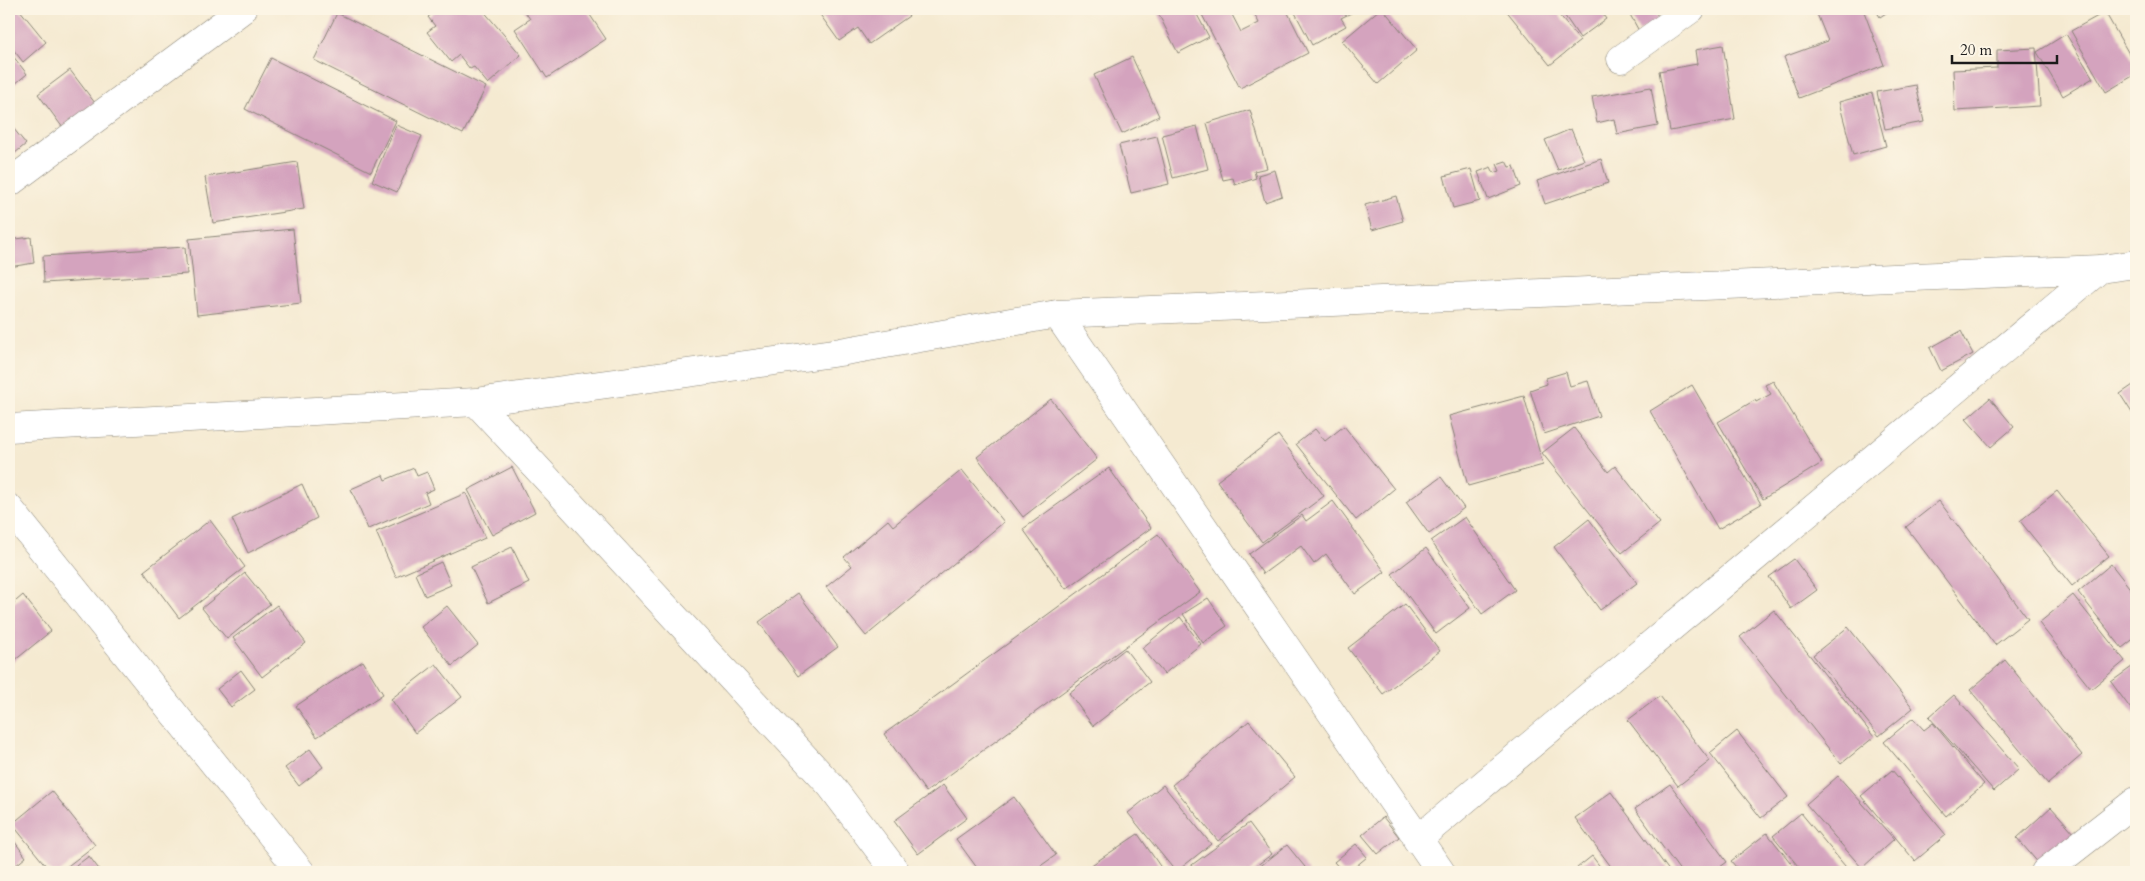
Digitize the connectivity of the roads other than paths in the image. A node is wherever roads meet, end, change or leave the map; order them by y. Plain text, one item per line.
1 (243, 9) edge
2 (1691, 9) edge
3 (1621, 60) dead end
4 (9, 184) edge
5 (2136, 264) edge
6 (2100, 269) junction
7 (1057, 314) junction
8 (476, 402) junction
9 (9, 428) edge
10 (9, 508) edge
11 (2136, 801) edge
12 (1417, 840) junction
13 (301, 872) edge
14 (896, 872) edge
15 (1441, 872) edge
16 (2045, 872) edge

1 - 4 street
2 - 3 street
5 - 6 street
6 - 7 street
6 - 12 street
7 - 8 street
7 - 12 street
8 - 9 street
8 - 14 street
10 - 13 street
11 - 16 street
12 - 15 street

